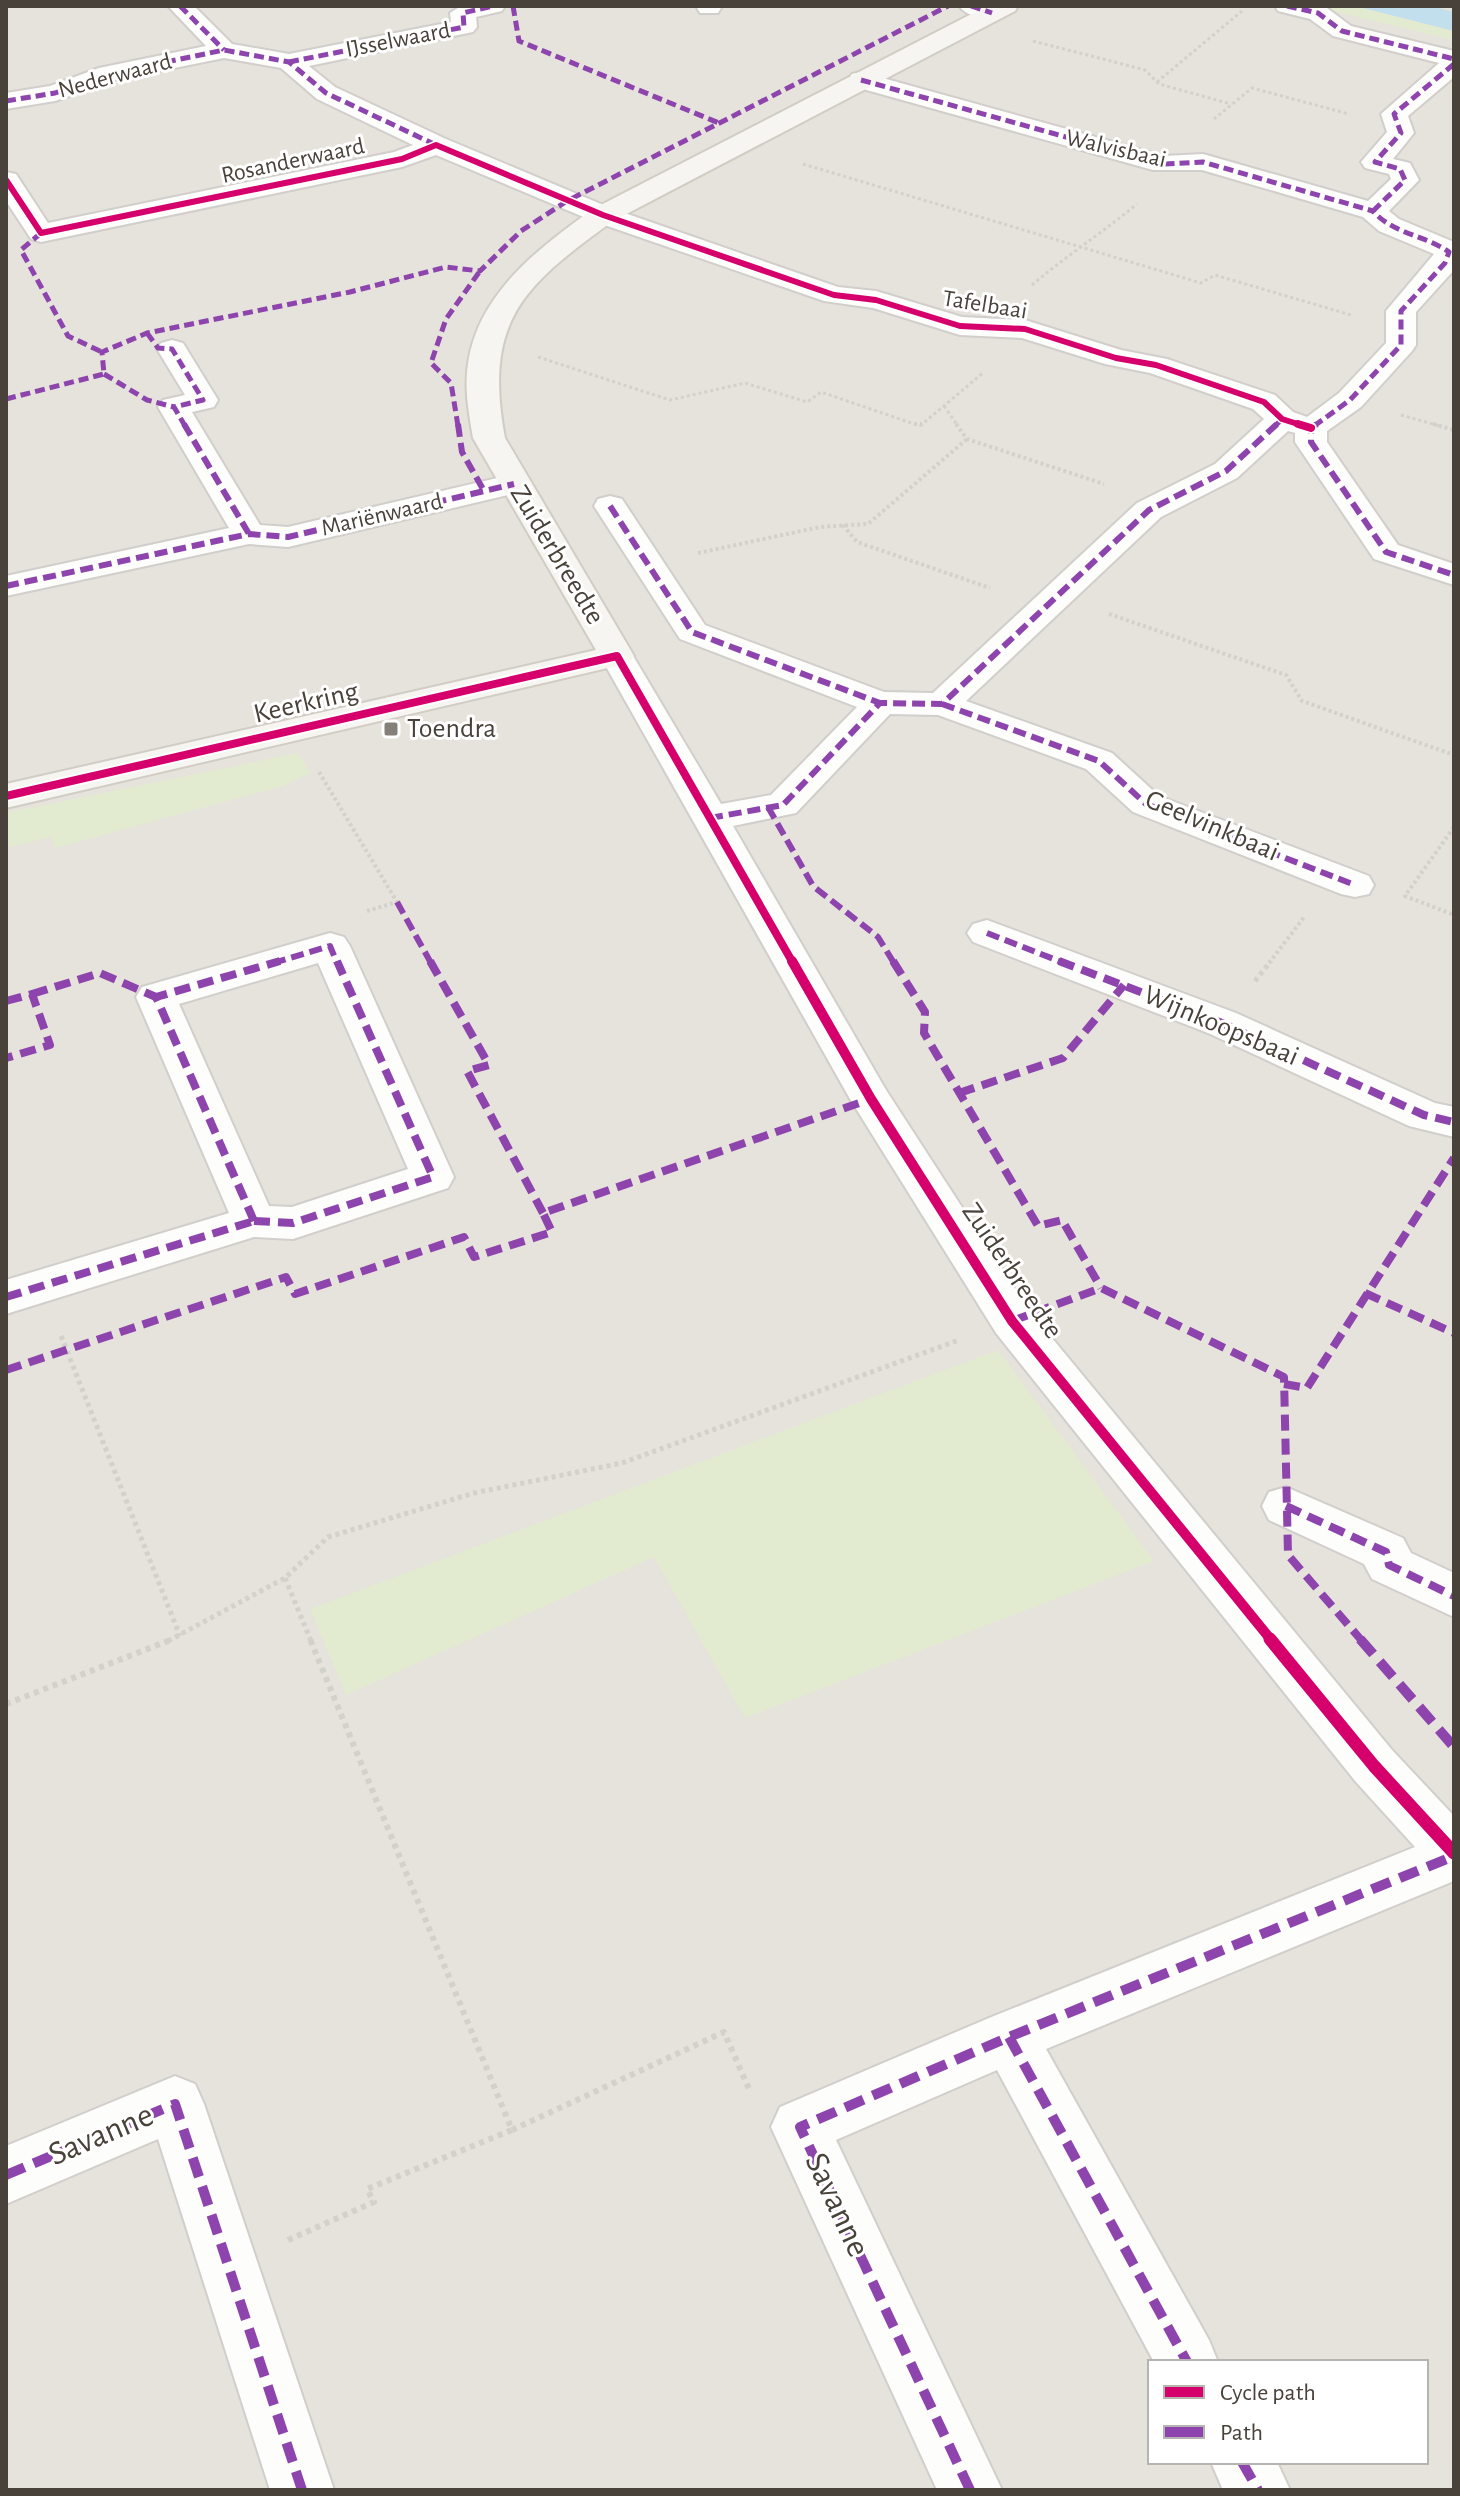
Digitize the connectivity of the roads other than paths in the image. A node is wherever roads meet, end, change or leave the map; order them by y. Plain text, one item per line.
1 (180, 6) edge
2 (493, 6) edge
3 (1287, 6) edge
4 (985, 12) edge
5 (224, 50) junction
6 (1454, 61) edge
7 (289, 62) junction
8 (861, 80) junction
9 (6, 101) edge
10 (436, 145) junction
11 (6, 180) edge
12 (1373, 211) junction
13 (603, 215) junction
14 (172, 349) dead end
15 (1297, 423) junction
16 (514, 484) junction
17 (610, 506) dead end
18 (249, 534) junction
19 (1454, 575) edge
20 (6, 586) edge
21 (617, 656) junction
22 (880, 703) junction
23 (942, 704) junction
24 (6, 796) edge
25 (710, 818) junction
26 (1345, 881) road end
27 (987, 933) dead end
28 (1454, 1122) edge
29 (254, 1221) junction
30 (23, 1291) edge
31 (1286, 1506) dead end
32 (1454, 1596) edge
33 (1454, 1854) edge
34 (1009, 2037) junction
35 (6, 2175) edge
36 (1186, 2360) edge
37 (1243, 2464) edge
38 (302, 2490) edge
39 (970, 2490) edge
40 (1258, 2490) edge

1 - 5 street, Nederwaard
2 - 7 street, IJsselwaard
3 - 6 street
4 - 8 street, Zuiderbreedte
5 - 7 street, Nederwaard
5 - 9 street, Nederwaard
6 - 12 street
7 - 10 street, Nederwaard
8 - 12 street, Walvisbaai
8 - 13 street, Zuiderbreedte
10 - 11 street, Rosanderwaard
10 - 13 street
12 - 15 street
13 - 15 street, Tafelbaai
13 - 16 street, Zuiderbreedte
14 - 18 street
15 - 19 street
15 - 23 street
16 - 18 street, Mariënwaard
16 - 21 street, Zuiderbreedte
17 - 22 street, Geelvinkbaai
18 - 20 street, Mariënwaard
21 - 24 street, Keerkring
21 - 25 street, Zuiderbreedte
22 - 23 street, Geelvinkbaai
22 - 25 street
23 - 26 street, Geelvinkbaai
25 - 33 street, Zuiderbreedte
27 - 28 street, Wijnkoopsbaai
29 - 29 street
29 - 30 street
31 - 32 street
33 - 34 street, Savanne
34 - 36 street
34 - 39 street, Savanne
35 - 38 street, Savanne
37 - 40 street

